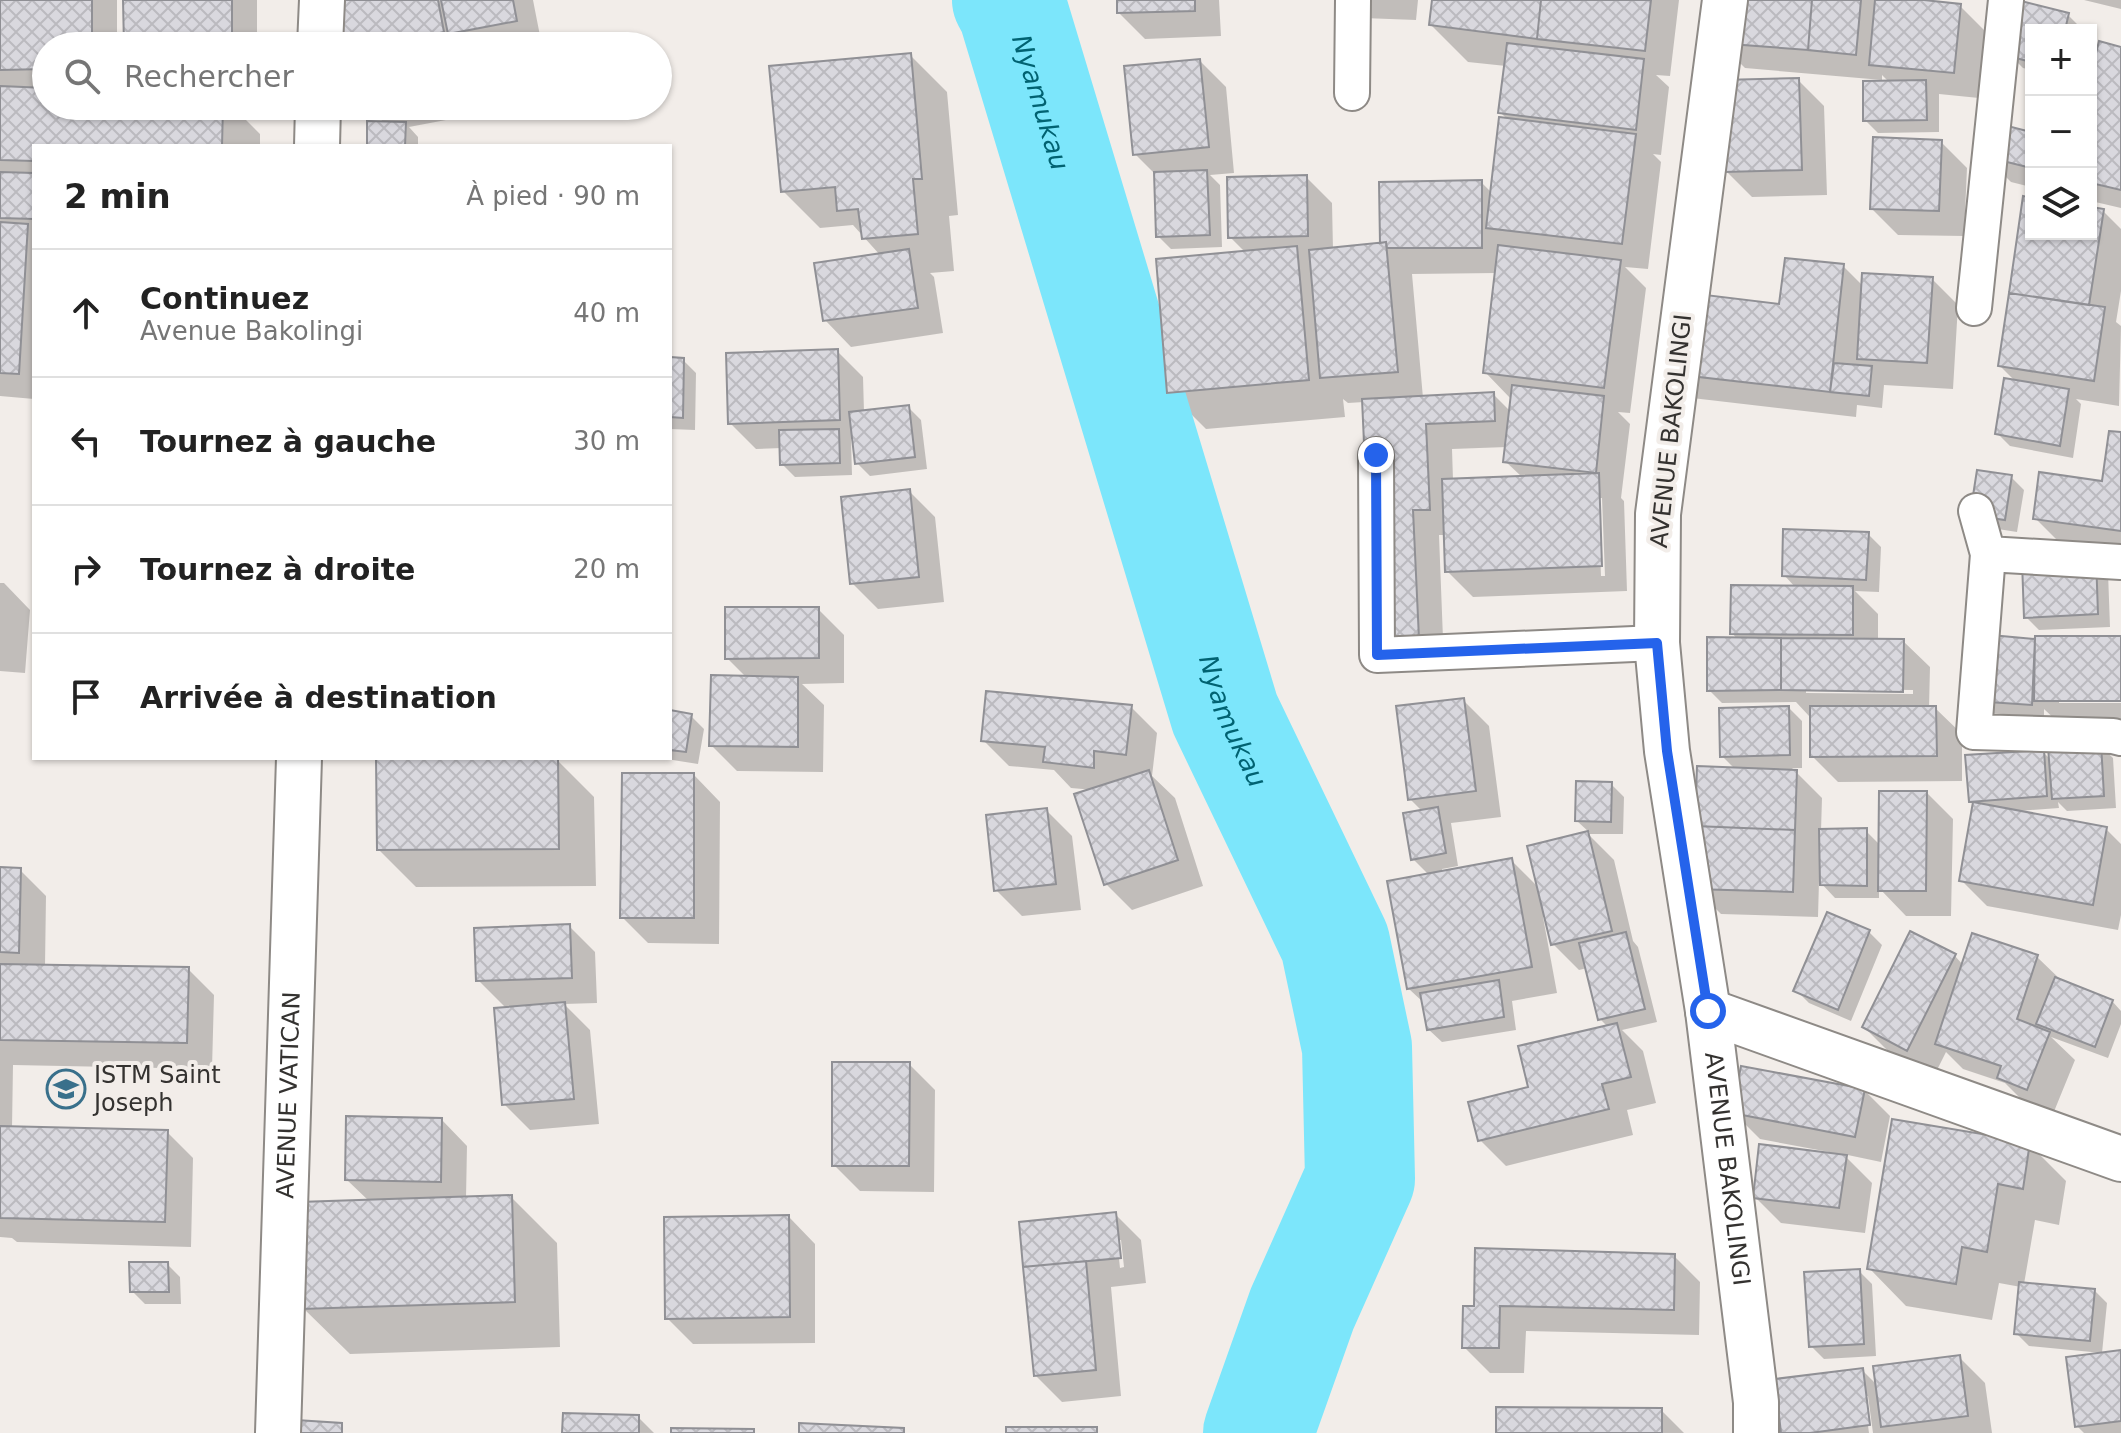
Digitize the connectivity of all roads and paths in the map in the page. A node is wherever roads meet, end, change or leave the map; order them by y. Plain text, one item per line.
1 (322, 0) edge
2 (1353, 0) edge
3 (1725, 0) edge
4 (2006, 0) edge
5 (321, 32) edge
6 (1352, 93) dead end
7 (318, 120) edge
8 (317, 144) edge
9 (1974, 308) dead end
10 (1376, 455) dead end
11 (1976, 511) dead end
12 (1988, 554) junction
13 (2121, 562) edge
14 (1657, 643) junction
15 (2121, 738) edge
16 (299, 760) edge
17 (1708, 1011) junction
18 (2121, 1159) edge
19 (278, 1433) edge
20 (1756, 1433) edge

1 - 5 street
2 - 6 lane
3 - 14 street, AVENUE BAKOLINGI
4 - 9 lane
7 - 8 street
10 - 14 lane
11 - 12 lane
12 - 13 lane
12 - 15 lane
14 - 17 street, AVENUE BAKOLINGI
16 - 19 street, AVENUE VATICAN
17 - 18 street
17 - 20 street, AVENUE BAKOLINGI

